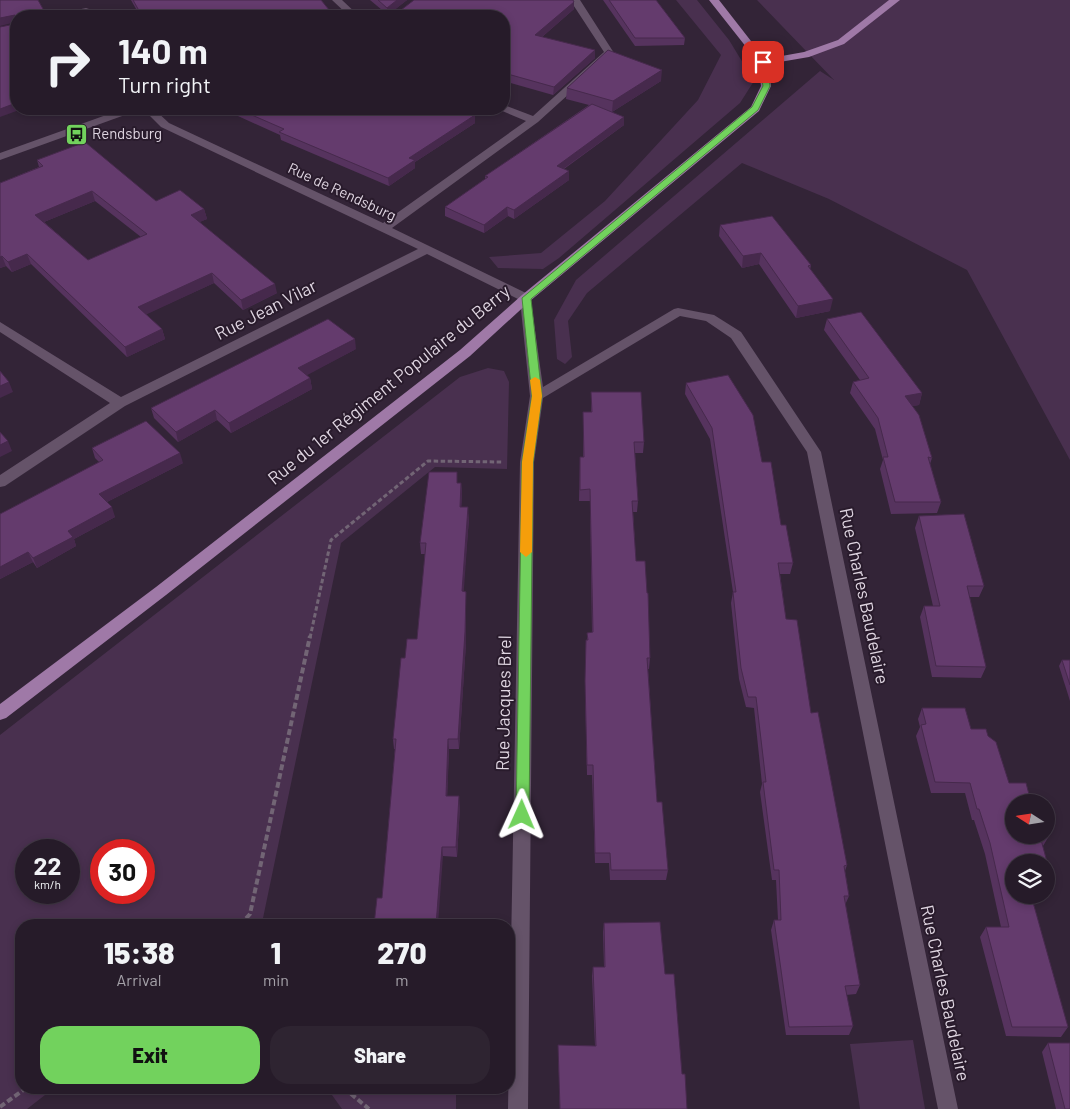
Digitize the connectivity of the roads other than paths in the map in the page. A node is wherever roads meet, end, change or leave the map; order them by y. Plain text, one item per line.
1 (337, 0) edge
2 (575, 0) edge
3 (714, 0) edge
4 (895, 0) edge
5 (348, 10) edge
6 (763, 62) junction
7 (510, 110) edge
8 (116, 115) edge
9 (154, 115) edge
10 (534, 120) junction
11 (0, 157) edge
12 (384, 228) junction
13 (427, 250) junction
14 (526, 298) junction
15 (0, 326) edge
16 (537, 396) junction
17 (120, 403) junction
18 (0, 482) edge
19 (0, 712) edge
20 (518, 1109) edge
21 (948, 1109) edge

1 - 5 street
2 - 10 street
3 - 6 main road
4 - 6 main road
6 - 14 main road, Rue du 1er Régiment Populaire du Berry
7 - 10 street
8 - 11 street
9 - 12 street, Rue de Rendsburg
10 - 12 street
12 - 13 street, Rue de Rendsburg
13 - 14 street, Rue de Rendsburg
13 - 17 street, Rue Jean Vilar
14 - 16 street, Rue Jacques Brel
14 - 19 main road, Rue du 1er Régiment Populaire du Berry
15 - 17 street
16 - 20 street, Rue Jacques Brel
16 - 21 street, Rue Charles Baudelaire
17 - 18 street, Rue Jean Vilar

